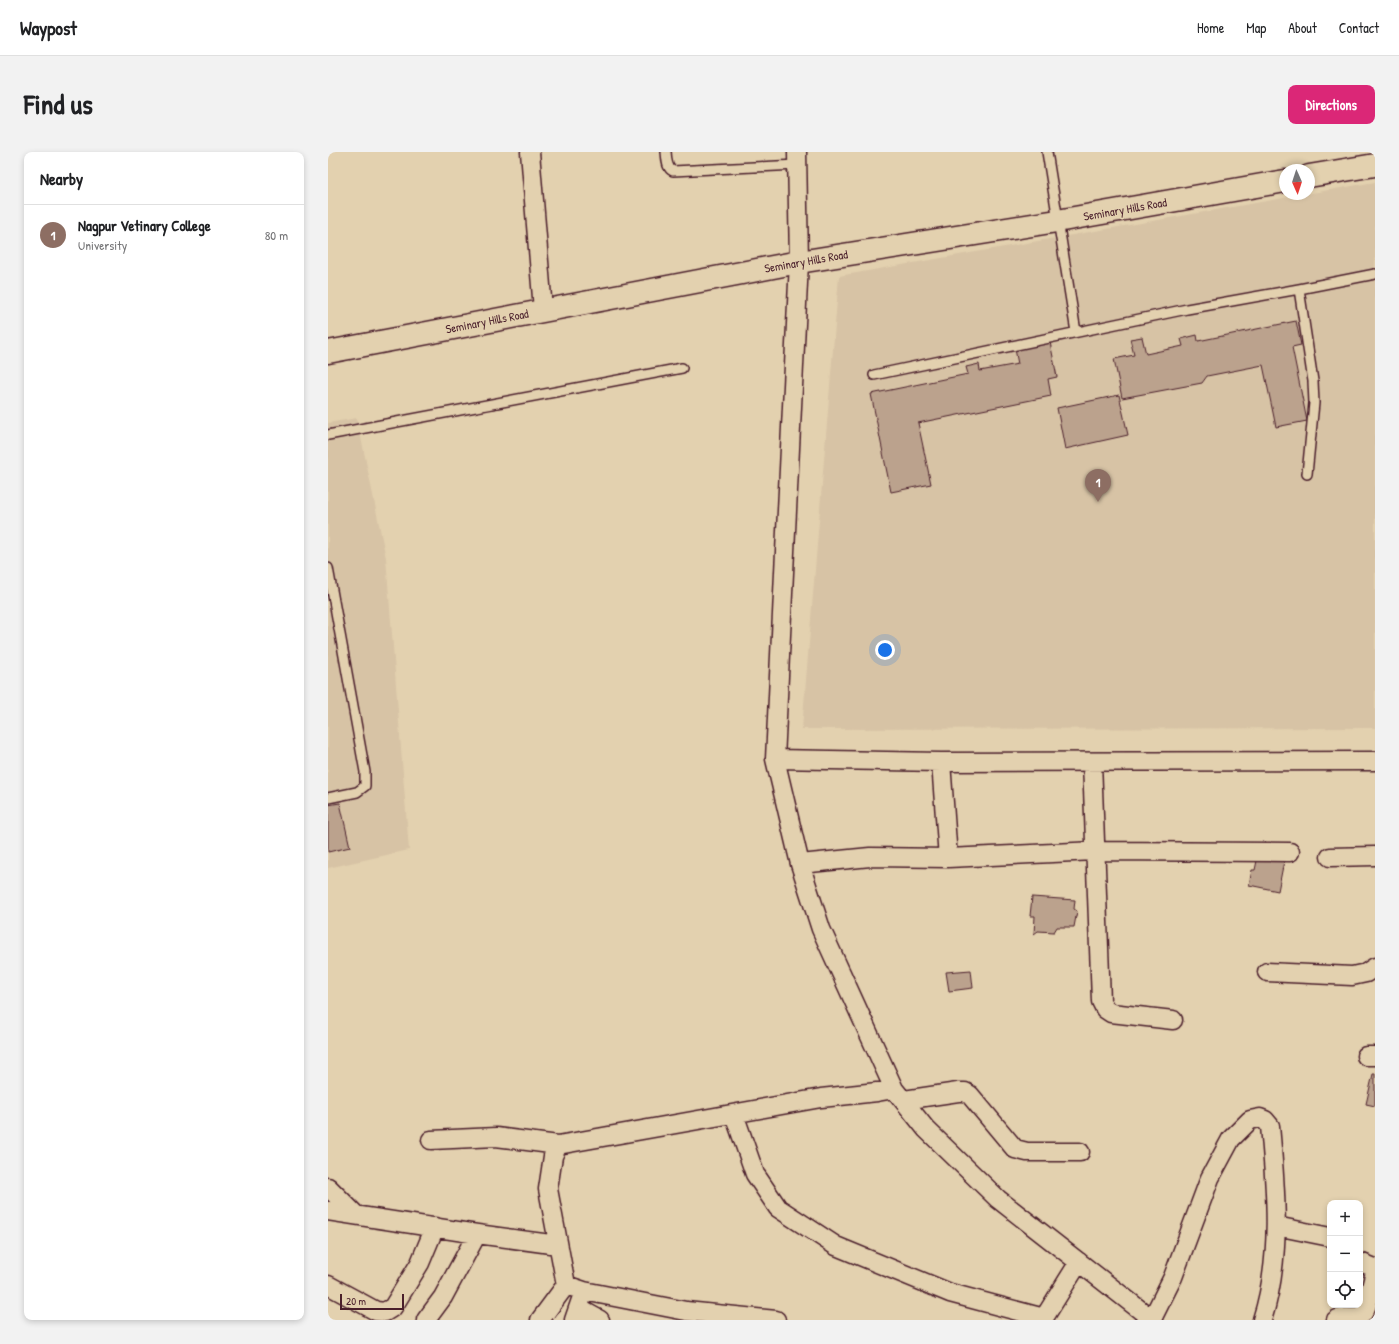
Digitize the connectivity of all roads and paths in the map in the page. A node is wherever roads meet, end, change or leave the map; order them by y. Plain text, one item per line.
1 (530, 152) edge
2 (666, 152) edge
3 (1047, 152) edge
4 (797, 158) edge
5 (1375, 165) edge
6 (1315, 175) edge
7 (1279, 182) edge
8 (1057, 221) junction
9 (800, 262) junction
10 (1375, 274) edge
11 (1299, 289) junction
12 (543, 310) junction
13 (1076, 332) junction
14 (328, 352) edge
15 (682, 368) dead end
16 (874, 375) dead end
17 (328, 436) edge
18 (1307, 474) dead end
19 (328, 568) edge
20 (775, 759) junction
21 (1375, 761) edge
22 (941, 762) junction
23 (1092, 762) junction
24 (328, 798) edge
25 (1095, 851) junction
26 (1290, 852) dead end
27 (1375, 856) edge
28 (1330, 857) dead end
29 (948, 858) junction
30 (800, 864) junction
31 (1375, 967) edge
32 (1267, 972) dead end
33 (1174, 1020) dead end
34 (899, 1095) junction
35 (734, 1114) junction
36 (431, 1140) dead end
37 (558, 1145) junction
38 (1080, 1152) dead end
39 (328, 1187) edge
40 (328, 1211) edge
41 (356, 1215) junction
42 (1276, 1226) junction
43 (435, 1227) junction
44 (477, 1234) junction
45 (1327, 1236) edge
46 (558, 1245) junction
47 (1079, 1262) junction
48 (1363, 1263) edge
49 (1375, 1268) edge
50 (1375, 1274) edge
51 (328, 1285) edge
52 (566, 1285) junction
53 (584, 1291) junction
54 (576, 1314) edge
55 (426, 1320) edge
56 (540, 1320) edge
57 (600, 1320) edge
58 (776, 1320) edge
59 (1152, 1320) edge
60 (1262, 1320) edge
61 (1336, 1320) edge

1 - 12 street
2 - 4 lane
3 - 8 lane
4 - 9 street
5 - 6 street
7 - 8 street, Seminary Hills Road
8 - 9 street, Seminary Hills Road
8 - 13 lane
9 - 12 street, Seminary Hills Road
9 - 20 street
10 - 11 lane
11 - 13 lane
11 - 18 lane
12 - 14 street, Seminary Hills Road
13 - 16 lane
15 - 17 lane
19 - 24 lane
20 - 22 street
20 - 30 street
21 - 23 street
22 - 23 street
22 - 29 street
23 - 25 street
25 - 26 street
25 - 29 street
25 - 33 street
27 - 28 street
29 - 30 street
30 - 34 street
31 - 32 street
34 - 35 street
34 - 38 street
34 - 47 street
35 - 37 street
35 - 47 street
36 - 37 street
37 - 46 street
39 - 41 street
40 - 41 street
41 - 43 street
42 - 45 street
42 - 59 street
42 - 60 street
43 - 44 street
43 - 51 street
44 - 46 street
44 - 55 street
46 - 52 street
47 - 59 street
48 - 49 street
50 - 61 street
52 - 53 street
52 - 56 street
53 - 54 street
53 - 58 street
54 - 57 street

